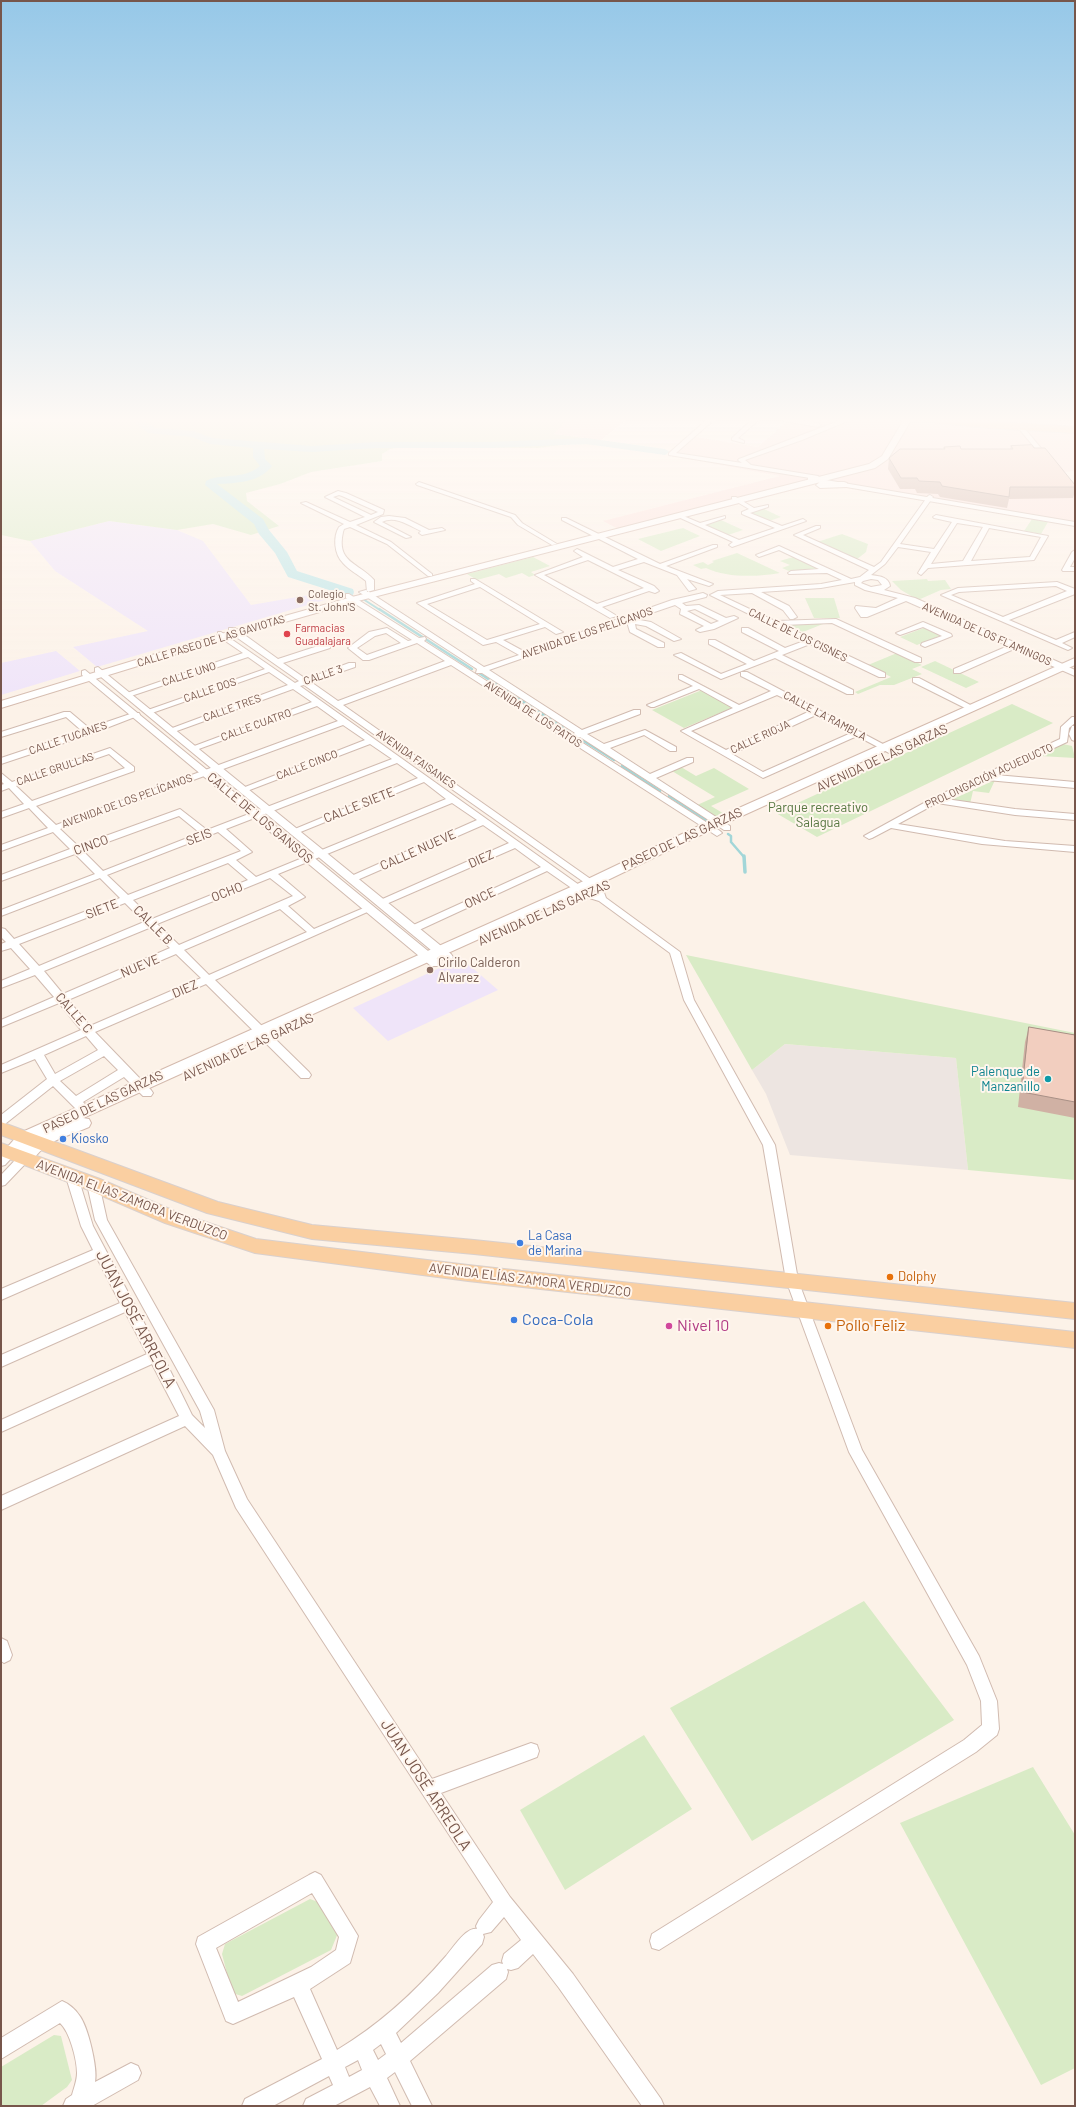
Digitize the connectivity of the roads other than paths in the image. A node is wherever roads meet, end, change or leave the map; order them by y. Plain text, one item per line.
1 (330, 515) edge
2 (366, 515) edge
3 (373, 515) edge
4 (511, 515) edge
5 (676, 515) edge
6 (750, 515) edge
7 (917, 515) edge
8 (1026, 515) edge
9 (1044, 515) edge
10 (679, 516) joint
11 (370, 517) junction
12 (723, 517) dead end
13 (936, 517) dead end
14 (564, 519) dead end
15 (956, 520) junction
16 (1075, 520) edge
17 (803, 521) dead end
18 (349, 524) junction
19 (1075, 524) edge
20 (700, 525) junction
21 (987, 526) junction
22 (781, 528) junction
23 (818, 528) dead end
24 (442, 530) dead end
25 (428, 532) junction
26 (595, 536) junction
27 (408, 537) junction
28 (388, 543) junction
29 (740, 543) junction
30 (554, 544) junction
31 (732, 545) dead end
32 (896, 545) junction
33 (715, 546) dead end
34 (577, 551) dead end
35 (935, 551) junction
36 (1075, 552) edge
37 (759, 555) dead end
38 (589, 557) junction
39 (645, 559) junction
40 (883, 563) junction
41 (966, 563) junction
42 (660, 566) junction
43 (925, 566) junction
44 (613, 569) junction
45 (873, 569) junction
46 (1075, 569) edge
47 (1065, 570) junction
48 (828, 571) junction
49 (921, 573) dead end
50 (791, 574) dead end
51 (1075, 574) edge
52 (430, 575) junction
53 (679, 575) junction
54 (861, 578) junction
55 (472, 580) dead end
56 (848, 580) junction
57 (885, 582) junction
58 (480, 585) junction
59 (711, 585) junction
60 (821, 586) junction
61 (776, 588) junction
62 (869, 589) junction
63 (692, 590) junction
64 (752, 590) junction
65 (1074, 591) edge
66 (367, 593) junction
67 (716, 594) junction
68 (703, 595) junction
69 (352, 598) junction
70 (908, 598) junction
71 (674, 603) junction
72 (596, 607) junction
73 (685, 608) junction
74 (877, 610) dead end
75 (613, 616) dead end
76 (793, 617) dead end
77 (734, 618) dead end
78 (1002, 620) junction
79 (628, 621) junction
80 (725, 621) junction
81 (774, 623) junction
82 (546, 624) junction
83 (944, 624) junction
84 (711, 627) junction
85 (700, 630) dead end
86 (745, 630) dead end
87 (559, 632) dead end
88 (1030, 632) junction
89 (228, 633) junction
90 (900, 633) dead end
91 (1075, 634) edge
92 (431, 636) junction
93 (686, 636) dead end
94 (501, 639) junction
95 (677, 639) junction
96 (418, 640) junction
97 (810, 641) junction
98 (712, 642) dead end
99 (1055, 643) junction
100 (407, 644) junction
101 (1009, 644) junction
102 (661, 645) junction
103 (925, 645) dead end
104 (328, 646) dead end
105 (1068, 648) dead end
106 (652, 649) dead end
107 (785, 651) junction
108 (249, 654) junction
109 (528, 654) junction
110 (678, 655) dead end
111 (776, 655) junction
112 (918, 660) dead end
113 (277, 662) junction
114 (451, 662) junction
115 (352, 664) dead end
116 (754, 664) junction
117 (271, 669) junction
118 (1072, 669) edge
119 (483, 670) junction
120 (957, 671) dead end
121 (100, 672) junction
122 (471, 674) junction
123 (744, 674) dead end
124 (882, 675) dead end
125 (88, 676) junction
126 (682, 677) dead end
127 (916, 680) dead end
128 (304, 681) junction
129 (293, 685) junction
130 (700, 686) junction
131 (778, 691) junction
132 (850, 692) dead end
133 (128, 694) junction
134 (1, 698) edge
135 (318, 703) junction
136 (336, 704) junction
137 (1, 705) edge
138 (651, 705) dead end
139 (739, 708) junction
140 (972, 708) junction
141 (817, 711) junction
142 (149, 712) junction
143 (637, 712) dead end
144 (136, 716) junction
145 (1075, 719) edge
146 (344, 722) junction
147 (171, 730) junction
148 (88, 732) junction
149 (858, 733) junction
150 (1072, 733) edge
151 (579, 734) junction
152 (1, 736) edge
153 (569, 738) junction
154 (371, 741) junction
155 (193, 748) junction
156 (602, 748) junction
157 (673, 749) dead end
158 (889, 749) junction
159 (725, 754) junction
160 (398, 760) junction
161 (690, 760) dead end
162 (1, 761) edge
163 (217, 768) junction
164 (205, 773) junction
165 (1, 776) edge
166 (987, 777) junction
167 (648, 778) junction
168 (424, 779) junction
169 (1075, 785) edge
170 (6, 786) edge
171 (244, 790) junction
172 (452, 799) junction
173 (936, 800) junction
174 (31, 805) junction
175 (269, 810) junction
176 (1, 815) edge
177 (256, 815) junction
178 (1075, 817) edge
179 (484, 821) junction
180 (889, 825) junction
181 (54, 828) junction
182 (717, 828) junction
183 (220, 829) junction
184 (294, 831) junction
185 (206, 834) junction
186 (869, 836) dead end
187 (515, 844) junction
188 (1, 848) edge
189 (1075, 849) edge
190 (77, 850) junction
191 (321, 853) junction
192 (308, 858) junction
193 (229, 859) junction
194 (548, 867) junction
195 (101, 874) junction
196 (272, 874) junction
197 (1, 878) edge
198 (352, 879) junction
199 (255, 880) junction
200 (591, 890) junction
201 (127, 899) junction
202 (381, 903) junction
203 (282, 905) junction
204 (369, 909) junction
205 (1, 913) edge
206 (151, 923) junction
207 (413, 929) junction
208 (1, 931) edge
209 (313, 933) junction
210 (12, 944) junction
211 (1, 948) edge
212 (178, 950) junction
213 (437, 957) junction
214 (37, 970) junction
215 (208, 979) junction
216 (1, 985) edge
217 (61, 999) junction
218 (1, 1024) edge
219 (90, 1030) junction
220 (264, 1034) junction
221 (105, 1051) junction
222 (37, 1053) junction
223 (1, 1068) edge
224 (125, 1071) junction
225 (305, 1075) dead end
226 (53, 1080) junction
227 (143, 1089) junction
228 (80, 1106) junction
229 (1, 1121) edge
230 (1, 1128) edge
231 (33, 1140) junction
232 (9, 1155) edge
233 (72, 1177) junction
234 (1, 1182) edge
235 (93, 1184) junction
236 (100, 1252) junction
237 (792, 1280) junction
238 (1, 1295) edge
239 (129, 1305) junction
240 (802, 1311) junction
241 (1075, 1311) edge
242 (1075, 1340) edge
243 (156, 1356) junction
244 (1, 1361) edge
245 (187, 1419) junction
246 (1, 1426) edge
247 (218, 1451) junction
248 (1, 1503) edge
249 (531, 1751) dead end
250 (428, 1789) junction
251 (504, 1903) junction
252 (659, 1940) dead end
253 (534, 1941) junction
254 (298, 1985) junction
255 (384, 2030) junction
256 (360, 2046) junction
257 (1, 2049) edge
258 (399, 2057) junction
259 (332, 2063) junction
260 (131, 2074) dead end
261 (375, 2074) junction
262 (345, 2089) junction
263 (79, 2104) edge
264 (252, 2106) edge
265 (313, 2106) edge
266 (390, 2106) edge
267 (422, 2106) edge
268 (654, 2106) edge

1 - 18 street
2 - 11 street
3 - 11 street
4 - 30 street
5 - 26 main road, CALLE PASEO DE LAS GAVIOTAS
6 - 22 street
7 - 32 street
8 - 19 street
9 - 16 street
10 - 20 street
10 - 26 main road, CALLE PASEO DE LAS GAVIOTAS
11 - 18 street
12 - 20 street
13 - 15 street
14 - 26 street
15 - 21 street
15 - 35 street
17 - 22 street
18 - 28 street
18 - 66 street
20 - 29 street
21 - 41 street
21 - 41 street
22 - 29 street
23 - 45 street
24 - 25 street
25 - 27 street
25 - 27 street
26 - 30 main road, CALLE PASEO DE LAS GAVIOTAS
26 - 39 street
26 - 66 main road, CALLE PASEO DE LAS GAVIOTAS
27 - 28 street
28 - 52 street
29 - 31 street
30 - 52 main road, CALLE PASEO DE LAS GAVIOTAS
32 - 35 street
32 - 40 street
33 - 42 street
34 - 38 street
35 - 43 street
36 - 47 street
37 - 48 street
38 - 44 street
38 - 72 street
39 - 42 street
39 - 44 street
40 - 45 street
40 - 57 street
41 - 43 street
42 - 53 street
43 - 49 street
44 - 72 street
45 - 54 street
46 - 47 street
47 - 51 street
48 - 50 street
48 - 56 street
52 - 66 main road, CALLE PASEO DE LAS GAVIOTAS
53 - 59 street
53 - 63 street
54 - 56 street
54 - 57 street
54 - 62 street
55 - 58 street
56 - 60 street
57 - 62 street
57 - 70 street, AVENIDA DE LOS FLAMINGOS
58 - 82 street
58 - 94 street
59 - 61 street
59 - 63 street
59 - 67 street
60 - 61 street
60 - 62 street, AVENIDA DE LOS FLAMINGOS
61 - 64 street
62 - 70 street, AVENIDA DE LOS FLAMINGOS
63 - 68 street
63 - 71 street
64 - 67 street
64 - 76 street
65 - 78 street
65 - 78 street
66 - 69 main road, CALLE PASEO DE LAS GAVIOTAS
66 - 92 street, AVENIDA DE LOS PATOS
67 - 68 street
67 - 81 street, CALLE DE LOS CISNES
68 - 71 street, AVENIDA DE LOS PELÍCANOS
69 - 89 main road, CALLE PASEO DE LAS GAVIOTAS
69 - 96 street, AVENIDA DE LOS PATOS
70 - 74 street
70 - 83 street, AVENIDA DE LOS FLAMINGOS
71 - 73 street
71 - 79 street, AVENIDA DE LOS PELÍCANOS
72 - 75 street
73 - 80 street
73 - 84 street
77 - 80 street
78 - 88 street
79 - 95 street
79 - 102 street
79 - 109 street, AVENIDA DE LOS PELÍCANOS
80 - 84 street
81 - 97 street, CALLE DE LOS CISNES
81 - 112 street
82 - 87 street
82 - 94 street
83 - 90 street
83 - 101 street, AVENIDA DE LOS FLAMINGOS
83 - 103 street
84 - 85 street
86 - 107 street
88 - 99 street
88 - 101 street
89 - 108 street, AVENIDA FAISANES
89 - 113 street, AVENIDA FAISANES
89 - 121 main road, CALLE PASEO DE LAS GAVIOTAS
91 - 99 street
92 - 96 street
92 - 119 street, AVENIDA DE LOS PATOS
93 - 95 street
94 - 109 street
95 - 102 street
96 - 100 street
96 - 114 street, AVENIDA DE LOS PATOS
97 - 107 street
97 - 124 street, CALLE DE LOS CISNES
98 - 116 street
99 - 105 street
100 - 100 street
101 - 118 street, AVENIDA DE LOS FLAMINGOS
101 - 120 street
102 - 106 street
104 - 113 street
107 - 111 street
108 - 117 street, AVENIDA FAISANES
108 - 133 street, CALLE UNO
109 - 119 street, AVENIDA DE LOS PELÍCANOS
110 - 116 street
111 - 116 street
111 - 132 street
113 - 128 street, AVENIDA FAISANES
114 - 122 street, AVENIDA DE LOS PATOS
114 - 136 street
115 - 128 street, CALLE 3
117 - 129 street, AVENIDA FAISANES
117 - 142 street, CALLE DOS
118 - 140 main road
118 - 158 main road, AVENIDA DE LAS GARZAS
119 - 122 street, AVENIDA DE LOS PELÍCANOS
119 - 151 street, AVENIDA DE LOS PATOS
121 - 125 main road, CALLE PASEO DE LAS GAVIOTAS
121 - 133 street
122 - 153 street, AVENIDA DE LOS PATOS
123 - 131 street, CALLE LA RAMBLA
125 - 134 main road, CALLE PASEO DE LAS GAVIOTAS
125 - 137 main road, CALLE PASEO DE LAS GAVIOTAS
125 - 144 street, CALLE DE LOS GANSOS
126 - 130 street
127 - 140 street
128 - 129 street, CALLE 3
128 - 136 street, AVENIDA FAISANES
129 - 135 street, AVENIDA FAISANES
129 - 147 street, CALLE TRES
130 - 138 street
130 - 139 street
131 - 139 street
131 - 141 street, CALLE LA RAMBLA
133 - 142 street
135 - 146 street, AVENIDA FAISANES
135 - 155 street, CALLE CUATRO
136 - 200 street, AVENIDA FAISANES
139 - 159 street
140 - 158 main road
141 - 149 street, CALLE LA RAMBLA
141 - 159 street, CALLE RIOJA
142 - 147 street
143 - 151 street
144 - 148 street, CALLE TUCANES
144 - 164 street, CALLE DE LOS GANSOS
145 - 150 street, PROLONGACIÓN ACUEDUCTO
146 - 154 street, AVENIDA FAISANES
146 - 163 street, AVENIDA DE LOS PELÍCANOS
147 - 155 street
148 - 152 street
148 - 162 street, CALLE TUCANES
149 - 158 street, CALLE LA RAMBLA
149 - 159 street
150 - 166 street, PROLONGACIÓN ACUEDUCTO
151 - 153 street
151 - 156 street, AVENIDA DE LOS PATOS
153 - 182 street, AVENIDA DE LOS PATOS
154 - 160 street, AVENIDA FAISANES
154 - 171 street, CALLE CINCO
155 - 163 street
156 - 157 street
156 - 167 street, AVENIDA DE LOS PATOS
158 - 182 main road, AVENIDA DE LAS GARZAS
160 - 168 street, AVENIDA FAISANES
160 - 175 street, SEIS
161 - 167 street
163 - 164 street, AVENIDA DE LOS PELÍCANOS
163 - 171 street
164 - 177 street, CALLE DE LOS GANSOS
164 - 181 street, AVENIDA DE LOS PELÍCANOS
165 - 170 street, CALLE B
166 - 169 street
166 - 173 street, PROLONGACIÓN ACUEDUCTO
167 - 182 street, AVENIDA DE LOS PATOS
168 - 172 street, AVENIDA FAISANES
168 - 184 street, CALLE SIETE
170 - 174 street, CALLE B
170 - 174 street, CALLE GRULLAS
171 - 175 street
172 - 179 street, AVENIDA FAISANES
172 - 191 street, OCHO
173 - 178 street
173 - 180 street, PROLONGACIÓN ACUEDUCTO
174 - 176 street
174 - 181 street, CALLE B
175 - 177 street, SEIS
175 - 184 street
177 - 183 street, SEIS
177 - 192 street, CALLE DE LOS GANSOS
179 - 187 street, AVENIDA FAISANES
179 - 198 street, CALLE NUEVE
180 - 186 street, PROLONGACIÓN ACUEDUCTO
180 - 189 street
181 - 188 street, AVENIDA DE LOS PELÍCANOS
181 - 190 street, CALLE B
182 - 200 main road, AVENIDA DE LAS GARZAS
183 - 185 street, SEIS
183 - 193 street, SIETE
184 - 191 street
185 - 190 street, CINCO
185 - 195 street, SEIS
187 - 194 street, AVENIDA FAISANES
187 - 202 street, DIEZ
190 - 195 street, CALLE B
190 - 197 street, CINCO
191 - 192 street, OCHO
191 - 198 street
192 - 196 street, OCHO
192 - 204 street, CALLE DE LOS GANSOS
193 - 199 street
193 - 201 street, SIETE
194 - 200 street, AVENIDA FAISANES
194 - 207 street, ONCE
195 - 201 street, CALLE B
195 - 205 street, SEIS
196 - 199 street, OCHO
196 - 203 street, NUEVE
198 - 202 street
199 - 206 street, OCHO
200 - 213 main road, AVENIDA DE LAS GARZAS
200 - 237 street
201 - 206 street, CALLE B
201 - 210 street, SIETE
202 - 207 street
203 - 209 street
203 - 212 street, NUEVE
204 - 209 street, DIEZ
204 - 213 street, CALLE DE LOS GANSOS
206 - 212 street, CALLE B
206 - 214 street, OCHO
207 - 213 street
208 - 210 street, CALLE C
209 - 215 street, DIEZ
210 - 211 street, SIETE
210 - 214 street, CALLE C
212 - 215 street, CALLE B
212 - 217 street, NUEVE
213 - 220 main road, AVENIDA DE LAS GARZAS
214 - 216 street, OCHO
214 - 217 street, CALLE C
215 - 219 street, DIEZ
215 - 220 street, CALLE B
217 - 218 street, NUEVE
217 - 219 street, CALLE C
219 - 221 street, CALLE C
219 - 222 street, DIEZ
220 - 225 street, CALLE B
220 - 227 main road, AVENIDA DE LAS GARZAS
221 - 224 street, CALLE C
221 - 226 street
222 - 223 street, DIEZ
222 - 226 street
224 - 227 street, CALLE C
224 - 228 street
226 - 228 street
226 - 229 street
227 - 228 main road, PASEO DE LAS GARZAS
227 - 231 main road, AVENIDA DE LAS GARZAS
228 - 231 main road, PASEO DE LAS GARZAS
230 - 231 main road, AVENIDA ELÍAS ZAMORA VERDUZCO
231 - 232 main road, AVENIDA DE LAS GARZAS
231 - 237 main road, AVENIDA ELÍAS ZAMORA VERDUZCO
232 - 233 main road, AVENIDA ELÍAS ZAMORA VERDUZCO
232 - 234 street, AVENIDA DE LAS GARZAS
233 - 235 main road, AVENIDA ELÍAS ZAMORA VERDUZCO
233 - 236 street, JUAN JOSÉ ARREOLA
235 - 240 main road, AVENIDA ELÍAS ZAMORA VERDUZCO
235 - 247 street, JUAN JOSÉ ARREOLA
236 - 238 street
236 - 239 street, JUAN JOSÉ ARREOLA
237 - 240 street
237 - 241 main road, AVENIDA ELÍAS ZAMORA VERDUZCO
239 - 243 street, JUAN JOSÉ ARREOLA
239 - 244 street
240 - 242 main road, AVENIDA ELÍAS ZAMORA VERDUZCO
240 - 252 street
243 - 245 street, JUAN JOSÉ ARREOLA
243 - 246 street
245 - 247 street, JUAN JOSÉ ARREOLA
245 - 248 street
247 - 250 street, JUAN JOSÉ ARREOLA
249 - 250 street
250 - 251 street, JUAN JOSÉ ARREOLA
251 - 253 street, JUAN JOSÉ ARREOLA
251 - 255 street
253 - 258 street
253 - 268 street, JUAN JOSÉ ARREOLA
254 - 254 street
254 - 259 street
255 - 256 street
255 - 258 street
256 - 259 street
256 - 261 street
257 - 263 street
258 - 261 street
258 - 267 street
259 - 262 street
259 - 264 street
260 - 263 street
261 - 262 street
261 - 266 street
262 - 265 street

